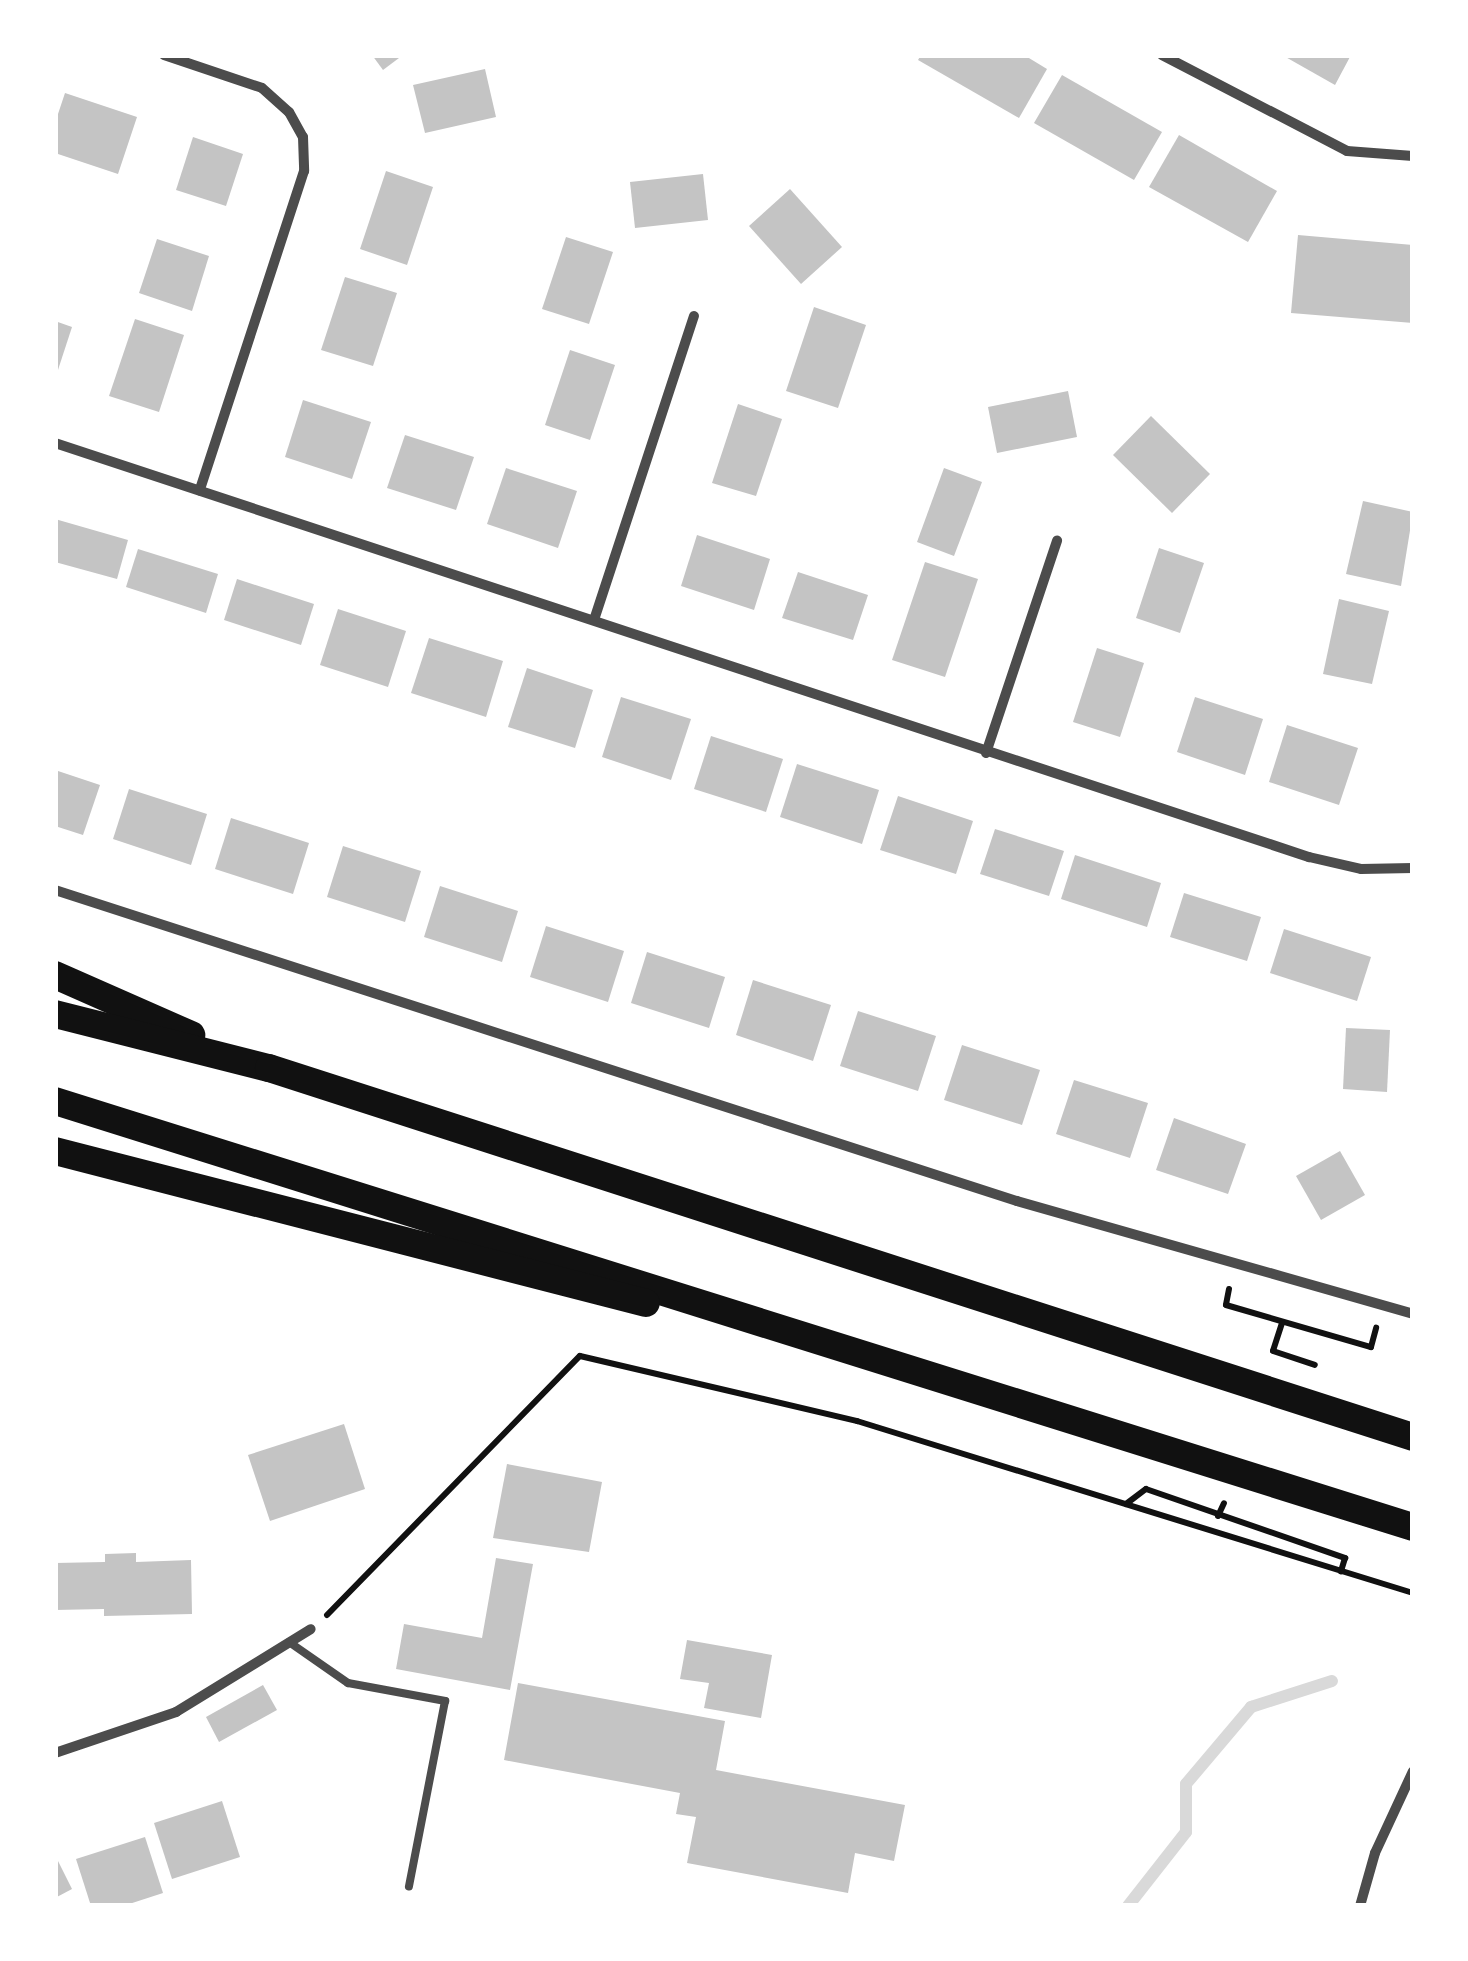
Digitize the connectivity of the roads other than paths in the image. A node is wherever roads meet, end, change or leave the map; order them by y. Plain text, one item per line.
1 (164, 55) edge
2 (1162, 55) edge
3 (1413, 156) edge
4 (694, 316) dead end
5 (55, 442) edge
6 (200, 490) junction
7 (1057, 541) dead end
8 (594, 620) junction
9 (986, 753) junction
10 (1413, 868) edge
11 (55, 890) edge
12 (55, 975) edge
13 (55, 1014) edge
14 (269, 1068) junction
15 (55, 1101) edge
16 (55, 1151) edge
17 (1413, 1314) edge
18 (1006, 1396) junction
19 (1413, 1437) edge
20 (1413, 1527) edge
21 (311, 1628) road end
22 (290, 1642) junction
23 (55, 1753) edge
24 (1413, 1771) edge
25 (410, 1887) dead end
26 (1360, 1906) edge

1 - 6 street
2 - 3 street
4 - 8 street
5 - 6 street
6 - 8 street
7 - 9 street
8 - 9 street
9 - 10 street
11 - 17 street
12 - 14 highway
13 - 14 highway
14 - 19 highway
15 - 18 highway
16 - 18 highway
18 - 20 highway
21 - 22 street
22 - 23 street
22 - 25 lane
24 - 26 street

